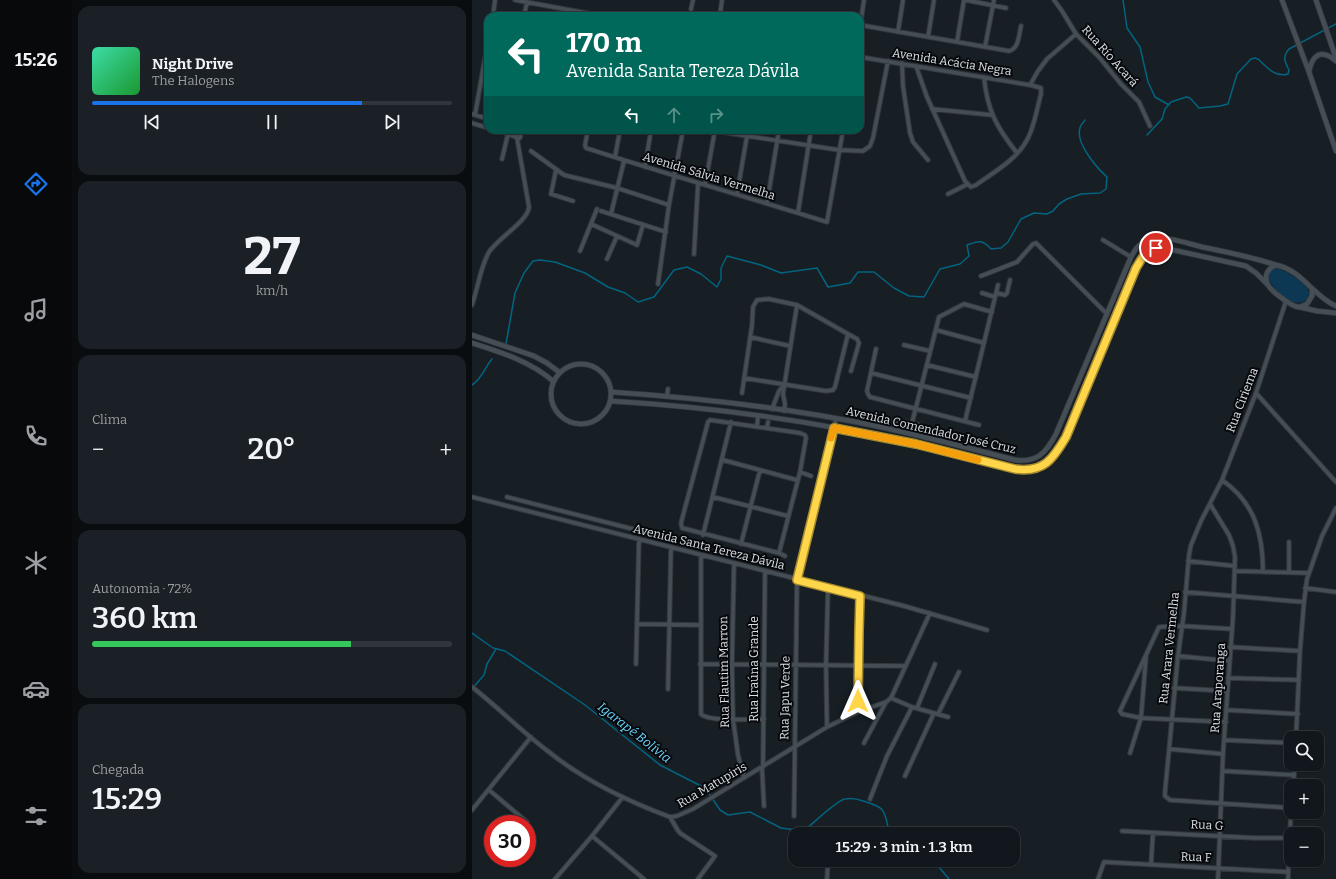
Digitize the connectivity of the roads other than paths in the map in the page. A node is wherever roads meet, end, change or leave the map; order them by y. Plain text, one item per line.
1 (495, 0) edge
2 (515, 0) edge
3 (693, 0) edge
4 (722, 0) edge
5 (864, 0) edge
6 (903, 0) edge
7 (934, 0) edge
8 (965, 0) edge
9 (994, 0) edge
10 (1054, 0) edge
11 (1282, 0) edge
12 (1316, 0) edge
13 (526, 2) junction
14 (993, 5) junction
15 (691, 8) dead end
16 (1006, 8) dead end
17 (493, 12) edge
18 (525, 12) edge
19 (580, 12) edge
20 (720, 12) edge
21 (862, 12) edge
22 (864, 26) edge
23 (1022, 26) dead end
24 (898, 32) junction
25 (1076, 34) junction
26 (928, 37) junction
27 (957, 42) junction
28 (985, 47) junction
29 (864, 58) edge
30 (1336, 58) edge
31 (484, 60) edge
32 (888, 61) junction
33 (1336, 61) edge
34 (902, 64) junction
35 (916, 66) junction
36 (1309, 72) junction
37 (984, 77) junction
38 (1030, 85) junction
39 (932, 109) junction
40 (473, 114) edge
41 (992, 115) junction
42 (484, 118) edge
43 (472, 123) edge
44 (1150, 126) dead end
45 (484, 127) edge
46 (508, 134) joint
47 (587, 134) edge
48 (619, 134) edge
49 (650, 134) edge
50 (682, 134) edge
51 (714, 134) edge
52 (741, 134) edge
53 (779, 134) edge
54 (810, 134) edge
55 (842, 134) edge
56 (747, 135) junction
57 (778, 141) junction
58 (808, 146) junction
59 (839, 150) junction
60 (531, 151) dead end
61 (1336, 151) edge
62 (1017, 153) junction
63 (615, 158) junction
64 (502, 159) dead end
65 (928, 160) dead end
66 (624, 161) junction
67 (645, 167) junction
68 (556, 170) junction
69 (674, 176) junction
70 (698, 184) junction
71 (968, 184) junction
72 (705, 185) junction
73 (617, 188) junction
74 (737, 194) junction
75 (948, 194) dead end
76 (573, 201) dead end
77 (767, 203) junction
78 (668, 205) junction
79 (597, 209) dead end
80 (602, 211) dead end
81 (798, 213) junction
82 (611, 214) junction
83 (591, 224) junction
84 (643, 225) junction
85 (666, 232) junction
86 (616, 236) junction
87 (1102, 240) dead end
88 (580, 251) dead end
89 (694, 254) dead end
90 (1131, 257) junction
91 (607, 259) dead end
92 (1276, 265) junction
93 (981, 276) dead end
94 (1010, 280) dead end
95 (658, 284) dead end
96 (1268, 285) junction
97 (998, 286) dead end
98 (1312, 289) junction
99 (982, 293) dead end
100 (996, 295) junction
101 (1286, 301) junction
102 (472, 305) edge
103 (797, 305) junction
104 (1298, 306) junction
105 (1336, 306) edge
106 (992, 312) junction
107 (1336, 313) edge
108 (1108, 314) junction
109 (936, 330) junction
110 (848, 334) junction
111 (472, 335) edge
112 (750, 337) junction
113 (472, 343) edge
114 (984, 343) junction
115 (904, 345) dead end
116 (790, 346) junction
117 (876, 349) dead end
118 (930, 351) junction
119 (927, 365) junction
120 (851, 371) dead end
121 (559, 372) junction
122 (871, 373) junction
123 (976, 377) junction
124 (744, 378) junction
125 (553, 381) junction
126 (784, 384) junction
127 (922, 386) junction
128 (668, 389) dead end
129 (661, 390) dead end
130 (611, 392) junction
131 (742, 393) dead end
132 (1256, 393) junction
133 (660, 395) junction
134 (667, 396) junction
135 (971, 398) junction
136 (610, 401) junction
137 (916, 408) junction
138 (772, 409) junction
139 (784, 411) junction
140 (758, 416) junction
141 (836, 418) junction
142 (965, 421) junction
143 (731, 422) junction
144 (768, 422) dead end
145 (912, 423) junction
146 (979, 425) dead end
147 (757, 426) junction
148 (878, 426) junction
149 (767, 428) junction
150 (834, 428) junction
151 (942, 441) junction
152 (722, 460) junction
153 (760, 470) junction
154 (800, 472) junction
155 (811, 476) dead end
156 (797, 480) junction
157 (1222, 480) junction
158 (1336, 482) edge
159 (507, 497) dead end
160 (713, 497) junction
161 (472, 498) edge
162 (1210, 504) junction
163 (750, 507) junction
164 (1336, 508) edge
165 (788, 516) junction
166 (703, 535) junction
167 (664, 537) dead end
168 (639, 539) junction
169 (1289, 542) dead end
170 (741, 544) junction
171 (671, 547) junction
172 (779, 554) junction
173 (701, 555) junction
174 (785, 556) dead end
175 (1188, 561) junction
176 (734, 564) junction
177 (1234, 566) junction
178 (1234, 571) junction
179 (765, 572) junction
180 (1262, 572) junction
181 (1289, 572) junction
182 (1308, 573) junction
183 (797, 580) junction
184 (828, 587) junction
185 (1305, 588) junction
186 (1185, 592) junction
187 (1336, 592) edge
188 (860, 596) junction
189 (1234, 596) junction
190 (1304, 602) junction
191 (930, 613) junction
192 (638, 624) junction
193 (670, 624) junction
194 (700, 624) junction
195 (1182, 626) junction
196 (1232, 629) junction
197 (987, 630) dead end
198 (1230, 647) junction
199 (1300, 651) junction
200 (1146, 654) junction
201 (1178, 656) junction
202 (1230, 661) junction
203 (636, 664) dead end
204 (700, 664) junction
205 (732, 664) junction
206 (764, 664) junction
207 (935, 664) dead end
208 (826, 665) junction
209 (858, 665) junction
210 (796, 666) junction
211 (906, 666) junction
212 (959, 672) dead end
213 (1228, 678) junction
214 (1299, 680) junction
215 (472, 687) edge
216 (1174, 688) junction
217 (668, 689) dead end
218 (1227, 691) junction
219 (891, 698) junction
220 (886, 702) junction
221 (914, 707) junction
222 (1226, 710) junction
223 (858, 712) junction
224 (936, 713) junction
225 (1298, 714) junction
226 (948, 717) dead end
227 (1141, 718) junction
228 (733, 719) junction
229 (764, 719) junction
230 (1172, 719) junction
231 (1226, 722) junction
232 (827, 727) junction
233 (1297, 731) edge
234 (531, 737) junction
235 (1225, 740) junction
236 (864, 743) dead end
237 (1284, 743) edge
238 (795, 748) junction
239 (1169, 749) junction
240 (1130, 753) dead end
241 (1223, 754) junction
242 (762, 767) junction
243 (1294, 771) edge
244 (1223, 772) junction
245 (1294, 775) junction
246 (905, 776) dead end
247 (744, 778) junction
248 (1294, 779) edge
249 (489, 790) junction
250 (622, 798) junction
251 (870, 799) dead end
252 (1222, 803) junction
253 (764, 806) dead end
254 (1284, 808) edge
255 (472, 810) edge
256 (519, 815) edge
257 (794, 816) dead end
258 (670, 818) junction
259 (1122, 831) dead end
260 (1153, 833) junction
261 (592, 836) junction
262 (1220, 836) junction
263 (1284, 838) edge
264 (1151, 865) junction
265 (828, 867) edge
266 (1288, 867) edge
267 (1218, 868) junction
268 (1288, 872) junction
269 (555, 879) edge
270 (644, 879) edge
271 (698, 879) edge
272 (827, 879) edge
273 (1098, 879) edge
274 (1218, 879) edge
275 (1288, 879) edge

1 - 17 street
2 - 13 street
3 - 15 street
4 - 20 street
5 - 21 street
6 - 24 street
7 - 26 street
8 - 14 street
8 - 27 street
9 - 14 street
10 - 25 street, Rua Río Acará
11 - 36 street
12 - 30 street
13 - 18 street
13 - 19 street
14 - 16 street
14 - 28 street
22 - 24 street
23 - 28 street
24 - 26 street
25 - 38 street
25 - 44 street, Rua Río Acará
26 - 27 street
27 - 28 street
29 - 32 street, Avenida Acácia Negra
31 - 40 street
32 - 34 street, Avenida Acácia Negra
32 - 59 street
33 - 36 street
34 - 35 street, Avenida Acácia Negra
34 - 65 street
35 - 37 street, Avenida Acácia Negra
35 - 39 street
36 - 61 street
37 - 38 street, Avenida Acácia Negra
37 - 41 street
38 - 62 street, Avenida Acácia Negra
39 - 41 street
39 - 71 street
40 - 42 street
41 - 62 street
43 - 45 street
46 - 64 street
46 - 102 street
47 - 63 street, Avenida Sálvia Vermelha
48 - 63 street
49 - 67 street
50 - 69 street
51 - 72 street
52 - 56 street
53 - 57 street
54 - 58 street
55 - 59 street
56 - 57 street
56 - 74 street
57 - 58 street
57 - 77 street
58 - 59 street
58 - 81 street
59 - 81 street, Avenida Sálvia Vermelha
60 - 68 street
62 - 71 street
63 - 66 street, Avenida Sálvia Vermelha
66 - 67 street, Avenida Sálvia Vermelha
66 - 73 street
67 - 69 street, Avenida Sálvia Vermelha
68 - 73 street
68 - 76 street
69 - 70 street, Avenida Sálvia Vermelha
69 - 78 street
70 - 72 street, Avenida Sálvia Vermelha
70 - 89 street
71 - 75 street
72 - 74 street, Avenida Sálvia Vermelha
73 - 78 street
73 - 82 street
74 - 77 street, Avenida Sálvia Vermelha
77 - 81 street, Avenida Sálvia Vermelha
78 - 85 street
79 - 83 street
80 - 82 street
82 - 84 street
83 - 86 street
83 - 88 street
84 - 85 street
84 - 86 street
85 - 95 street
86 - 91 street
87 - 90 street
90 - 92 street, Avenida Comendador José Cruz
90 - 108 street, Avenida Comendador José Cruz
92 - 96 street
92 - 98 street, Avenida Comendador José Cruz
93 - 108 street
94 - 100 street
96 - 101 street, Avenida Comendador José Cruz
96 - 150 street, Avenida Comendador José Cruz
97 - 100 street
98 - 104 street
98 - 105 street
99 - 100 street
100 - 106 street
101 - 104 street, Avenida Comendador José Cruz
101 - 132 street, Rua Ciriema
103 - 110 street
103 - 112 street
103 - 116 street
104 - 107 street
106 - 109 street
106 - 114 street
108 - 151 street, Avenida Comendador José Cruz
109 - 114 street
109 - 118 street
110 - 120 street
110 - 126 street
111 - 121 street
112 - 116 street
112 - 124 street
113 - 125 street
114 - 123 street
115 - 118 street
116 - 126 street
117 - 122 street
118 - 119 street
119 - 123 street
119 - 127 street
121 - 125 street
121 - 130 street
122 - 127 street
122 - 137 street
123 - 135 street
124 - 126 street
124 - 131 street
125 - 136 street
126 - 138 street
126 - 139 street
127 - 135 street
127 - 137 street
128 - 134 street
129 - 133 street
130 - 133 street, Avenida Comendador José Cruz
130 - 136 street
132 - 157 street, Rua Ciriema
132 - 158 street
133 - 134 street, Avenida Comendador José Cruz
134 - 138 street, Avenida Comendador José Cruz
135 - 142 street
136 - 140 street, Avenida Comendador José Cruz
137 - 142 street
137 - 145 street
138 - 139 street, Avenida Comendador José Cruz
139 - 141 street, Avenida Comendador José Cruz
140 - 147 street
140 - 150 street, Avenida Comendador José Cruz
141 - 148 street, Avenida Comendador José Cruz
141 - 150 street, Rua Japu Verde
142 - 146 street
143 - 147 street
143 - 152 street
143 - 166 street
144 - 149 street
145 - 148 street
145 - 151 street
147 - 149 street
148 - 151 street, Avenida Comendador José Cruz
149 - 154 street
150 - 183 street, Rua Japu Verde
152 - 153 street
152 - 160 street
153 - 156 street
153 - 163 street
154 - 155 street
154 - 156 street
156 - 165 street
157 - 162 street, Rua Ciriema
157 - 180 street
159 - 167 street
160 - 163 street
160 - 166 street
161 - 168 street, Avenida Santa Tereza Dávila
162 - 175 street, Rua Arara Vermelha
162 - 177 street, Rua Araporanga
163 - 165 street
163 - 170 street
164 - 182 street
165 - 172 street
166 - 170 street
168 - 171 street, Avenida Santa Tereza Dávila
168 - 192 street
169 - 181 street
170 - 172 street
171 - 173 street, Avenida Santa Tereza Dávila
171 - 193 street
172 - 174 street
173 - 176 street, Avenida Santa Tereza Dávila
173 - 194 street
175 - 177 street
175 - 186 street, Rua Arara Vermelha
176 - 179 street, Avenida Santa Tereza Dávila
176 - 205 street, Rua Flautim Marron
177 - 178 street, Rua Araporanga
178 - 180 street
178 - 189 street, Rua Araporanga
179 - 183 street, Avenida Santa Tereza Dávila
179 - 206 street, Rua Iraúna Grande
180 - 181 street
181 - 182 street
182 - 185 street
183 - 184 street, Avenida Santa Tereza Dávila
183 - 210 street, Rua Japu Verde
184 - 188 street, Avenida Santa Tereza Dávila
184 - 208 street
185 - 187 street
185 - 190 street
186 - 189 street
186 - 195 street, Rua Arara Vermelha
188 - 191 street, Avenida Santa Tereza Dávila
188 - 209 street
189 - 190 street
189 - 196 street, Rua Araporanga
190 - 199 street
191 - 197 street, Avenida Santa Tereza Dávila
191 - 211 street, Rua Matupiris
192 - 193 street
192 - 203 street
193 - 194 street
193 - 217 street
194 - 204 street
195 - 196 street
195 - 200 street
195 - 201 street, Rua Arara Vermelha
196 - 198 street, Rua Araporanga
198 - 199 street
198 - 202 street, Rua Araporanga
199 - 214 street
200 - 227 street
200 - 227 street
201 - 202 street
201 - 216 street, Rua Arara Vermelha
202 - 213 street, Rua Araporanga
204 - 205 street
204 - 228 street
205 - 206 street
205 - 228 street, Rua Flautim Marron
206 - 210 street
206 - 229 street, Rua Iraúna Grande
207 - 221 street
208 - 209 street
208 - 210 street
208 - 232 street
209 - 211 street
209 - 223 street
210 - 238 street, Rua Japu Verde
211 - 219 street, Rua Matupiris
212 - 224 street
213 - 214 street
213 - 218 street, Rua Araporanga
214 - 225 street
215 - 234 street, Rua Matupiris
216 - 218 street
216 - 230 street, Rua Arara Vermelha
218 - 222 street, Rua Araporanga
219 - 220 street, Rua Matupiris
219 - 221 street
220 - 223 street, Rua Matupiris
220 - 236 street
221 - 224 street
221 - 251 street
222 - 225 street
222 - 231 street, Rua Araporanga
223 - 232 street, Rua Matupiris
224 - 226 street
224 - 246 street
225 - 233 street
227 - 230 street
227 - 240 street
228 - 229 street
228 - 247 street, Rua Flautim Marron
229 - 242 street, Rua Iraúna Grande
230 - 231 street
230 - 239 street, Rua Arara Vermelha
231 - 235 street, Rua Araporanga
232 - 238 street, Rua Matupiris
234 - 249 street
234 - 250 street, Rua Matupiris
235 - 237 street
235 - 241 street, Rua Araporanga
238 - 242 street, Rua Matupiris
238 - 257 street, Rua Japu Verde
239 - 241 street
239 - 252 street, Rua Arara Vermelha
241 - 244 street, Rua Araporanga
242 - 247 street, Rua Matupiris
242 - 253 street, Rua Iraúna Grande
243 - 245 street
244 - 245 street
244 - 252 street, Rua Araporanga
245 - 248 street
247 - 258 street, Rua Matupiris
249 - 255 street
249 - 256 street
250 - 258 street, Rua Matupiris
250 - 261 street
252 - 254 street
252 - 262 street, Rua Araporanga
258 - 271 street
259 - 260 street, Rua G
260 - 262 street, Rua G
260 - 264 street
261 - 269 street
261 - 270 street
262 - 263 street, Rua G
262 - 267 street, Rua Araporanga
264 - 267 street, Rua F
264 - 273 street, Rua F
265 - 272 street
266 - 268 street
267 - 268 street, Rua F
267 - 274 street, Rua Araporanga
268 - 275 street

